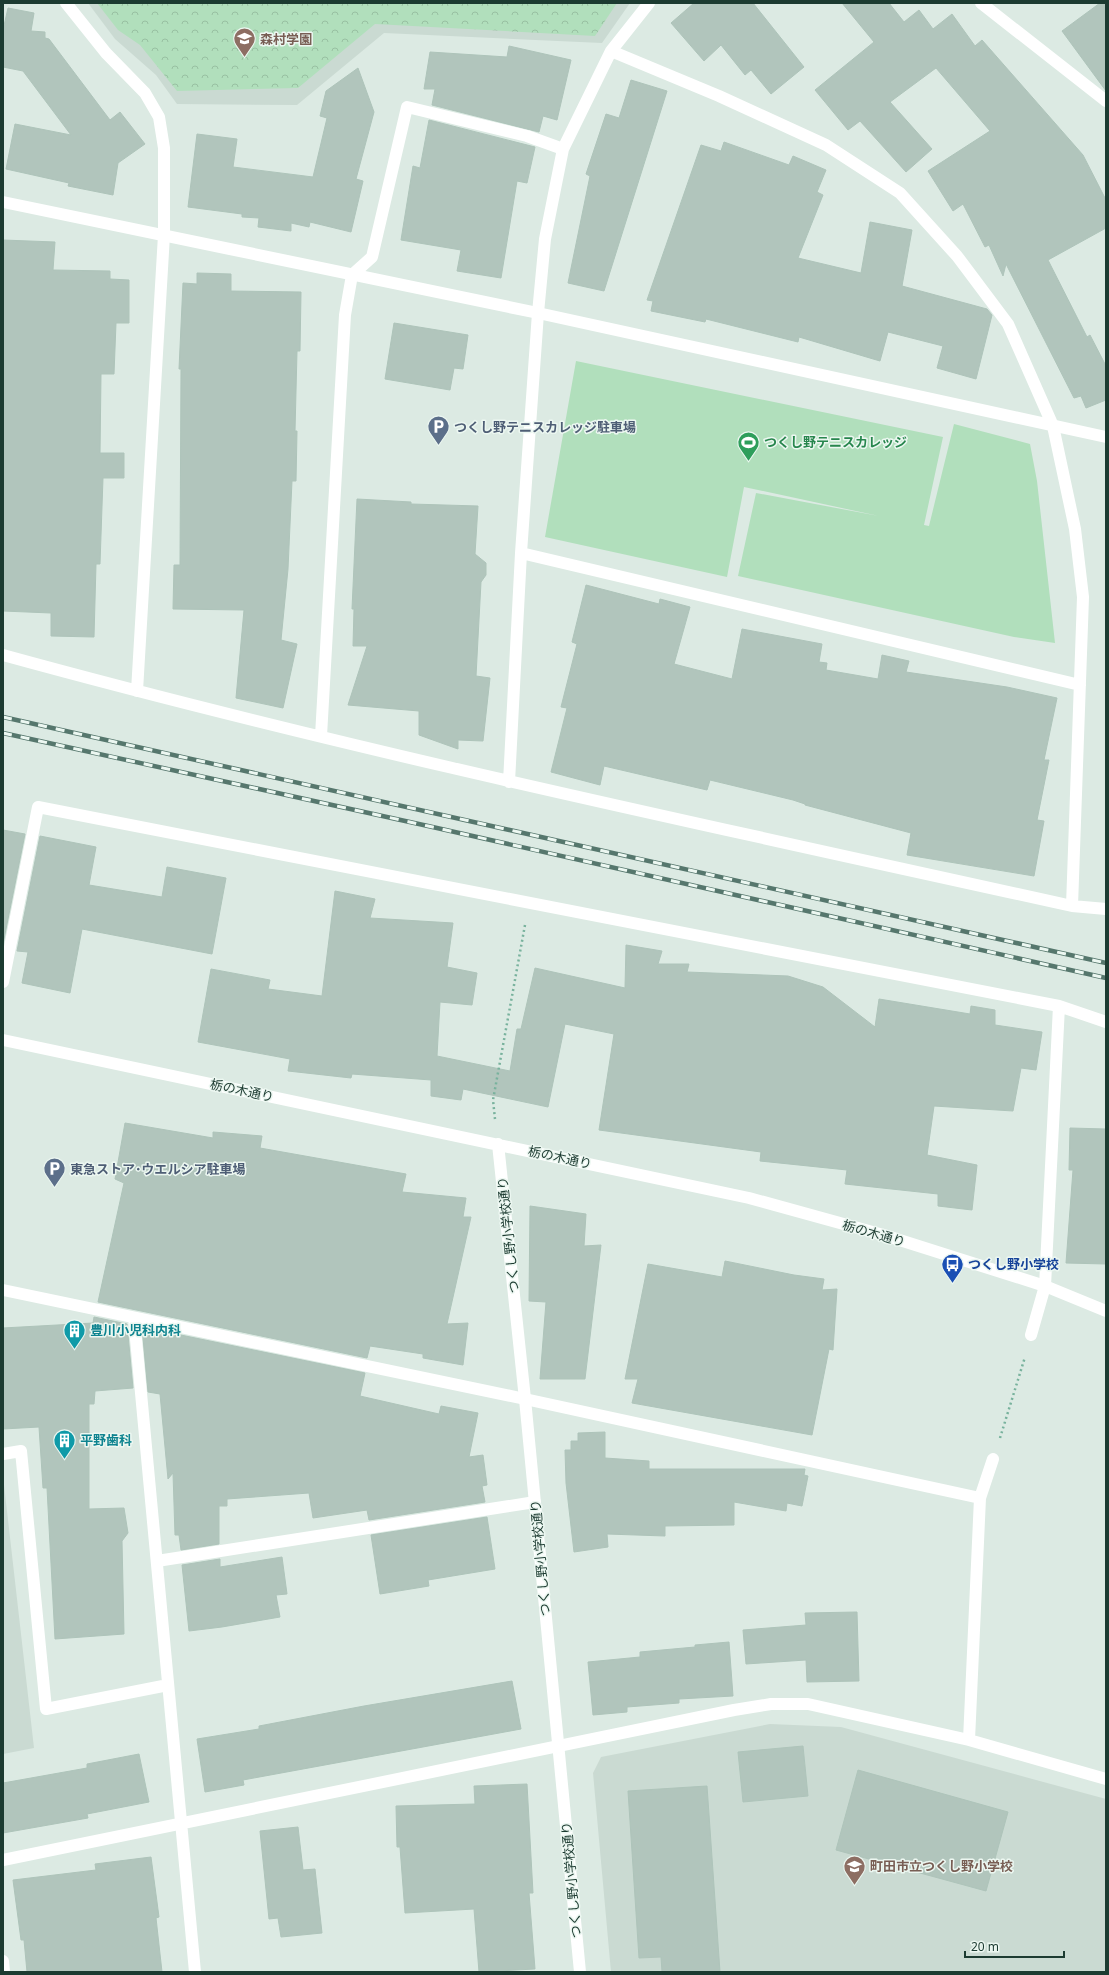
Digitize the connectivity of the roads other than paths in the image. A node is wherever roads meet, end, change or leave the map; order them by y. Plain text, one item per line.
1 (66, 3) edge
2 (649, 3) edge
3 (981, 3) edge
4 (611, 51) junction
5 (1106, 101) edge
6 (563, 149) junction
7 (3, 202) edge
8 (164, 236) junction
9 (352, 275) junction
10 (538, 313) junction
11 (1053, 426) junction
12 (1106, 436) edge
13 (521, 553) junction
14 (3, 655) edge
15 (1080, 685) junction
16 (137, 691) junction
17 (321, 736) junction
18 (509, 782) junction
19 (1072, 906) junction
20 (1106, 909) edge
21 (3, 982) edge
22 (1060, 1006) junction
23 (1106, 1022) edge
24 (3, 1040) edge
25 (498, 1144) junction
26 (1045, 1286) junction
27 (3, 1290) edge
28 (1106, 1311) edge
29 (134, 1318) junction
30 (1031, 1335) road end
31 (525, 1399) junction
32 (3, 1454) edge
33 (993, 1459) road end
34 (980, 1498) junction
35 (535, 1502) junction
36 (157, 1561) junction
37 (168, 1685) junction
38 (969, 1740) junction
39 (558, 1747) junction
40 (1106, 1779) edge
41 (181, 1824) junction
42 (3, 1860) edge
43 (3, 1961) edge
44 (4, 1972) edge
45 (195, 1972) edge
46 (580, 1972) edge

1 - 8 street
2 - 4 street
3 - 5 street
4 - 6 street
4 - 11 street
6 - 9 street
6 - 10 street
7 - 8 street
8 - 9 street
8 - 16 street
9 - 10 street
9 - 17 street
10 - 11 street
10 - 13 street
11 - 12 street
11 - 15 street
13 - 15 street
13 - 18 street
14 - 16 street
15 - 19 street
16 - 17 street
17 - 18 street
18 - 19 street
19 - 20 street
21 - 22 street
22 - 23 street
22 - 26 street
24 - 25 street, 栃の木通り
25 - 26 street, 栃の木通り
25 - 31 street, つくし野小学校通り
26 - 28 street, 栃の木通り
26 - 30 street
27 - 29 street
29 - 31 street
29 - 36 street
31 - 34 street
31 - 35 street, つくし野小学校通り
32 - 37 street
33 - 34 street
34 - 38 street
35 - 36 street
35 - 39 street, つくし野小学校通り
36 - 37 street
37 - 41 street
38 - 39 street
38 - 40 street
39 - 41 street
39 - 46 street, つくし野小学校通り
41 - 42 street
41 - 45 street
43 - 44 street

